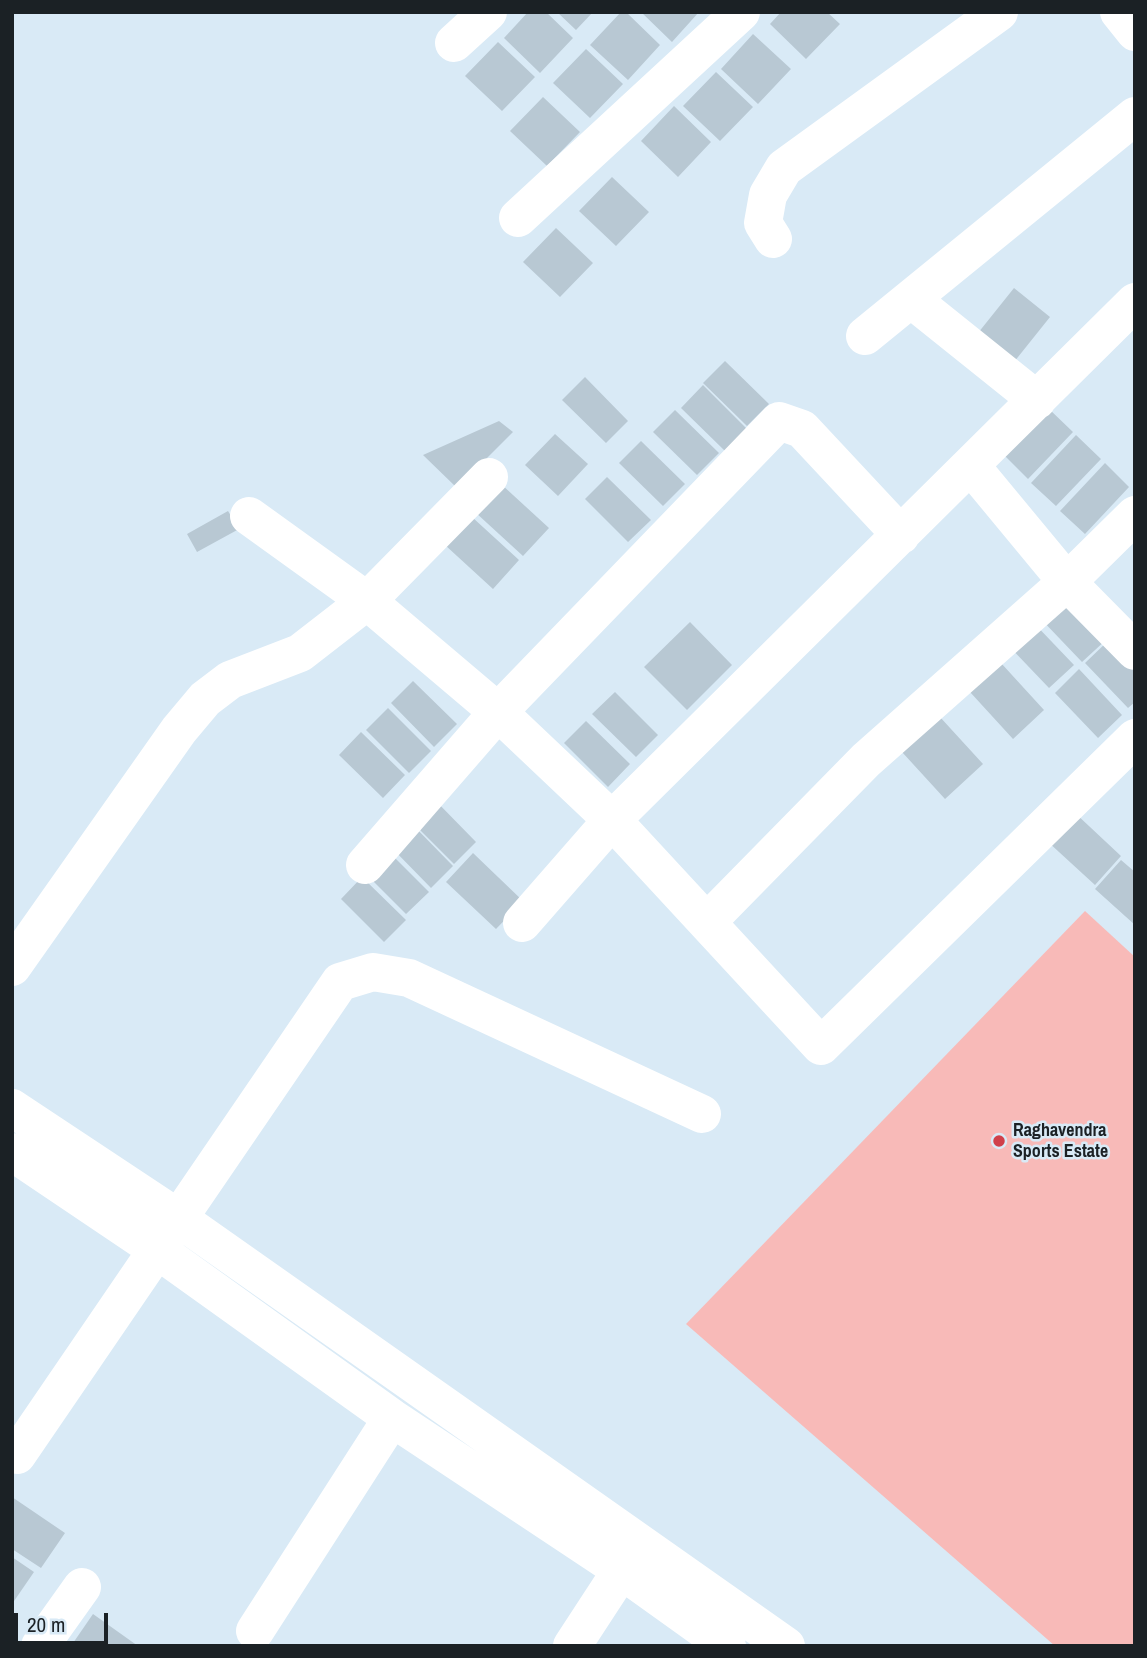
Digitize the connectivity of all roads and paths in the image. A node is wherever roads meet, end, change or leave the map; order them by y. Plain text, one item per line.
1 (488, 12) edge
2 (741, 12) edge
3 (1119, 12) edge
4 (991, 14) edge
5 (1135, 32) edge
6 (454, 43) dead end
7 (1135, 116) edge
8 (518, 218) dead end
9 (773, 239) dead end
10 (911, 299) junction
11 (1135, 302) edge
12 (865, 336) dead end
13 (1037, 400) junction
14 (971, 466) junction
15 (489, 477) dead end
16 (1135, 515) edge
17 (249, 516) dead end
18 (901, 535) junction
19 (1067, 582) junction
20 (367, 601) junction
21 (1135, 651) edge
22 (498, 712) junction
23 (1135, 738) edge
24 (612, 820) junction
25 (365, 865) dead end
26 (707, 922) junction
27 (522, 923) dead end
28 (12, 967) edge
29 (12, 1108) edge
30 (702, 1114) dead end
31 (12, 1152) edge
32 (177, 1217) junction
33 (156, 1249) junction
34 (392, 1418) junction
35 (17, 1455) dead end
36 (630, 1556) junction
37 (82, 1587) dead end
38 (255, 1631) dead end
39 (40, 1646) edge
40 (572, 1646) edge
41 (727, 1646) edge
42 (786, 1646) edge

1 - 6 street
2 - 8 street
3 - 5 street
4 - 9 street
7 - 10 street
10 - 12 street
10 - 13 street
11 - 13 street
13 - 14 street
14 - 18 street
14 - 19 street
15 - 20 street
16 - 19 street
17 - 20 street
18 - 22 street
18 - 24 street
19 - 21 street
19 - 26 street
20 - 22 street
20 - 28 street
22 - 24 street
22 - 25 street
23 - 26 street
24 - 26 street
24 - 27 street
29 - 32 street
30 - 32 street
31 - 33 street
32 - 33 street
32 - 36 street
33 - 34 street
33 - 35 street
34 - 36 street
34 - 38 street
36 - 40 street
36 - 41 street
36 - 42 street
37 - 39 street

